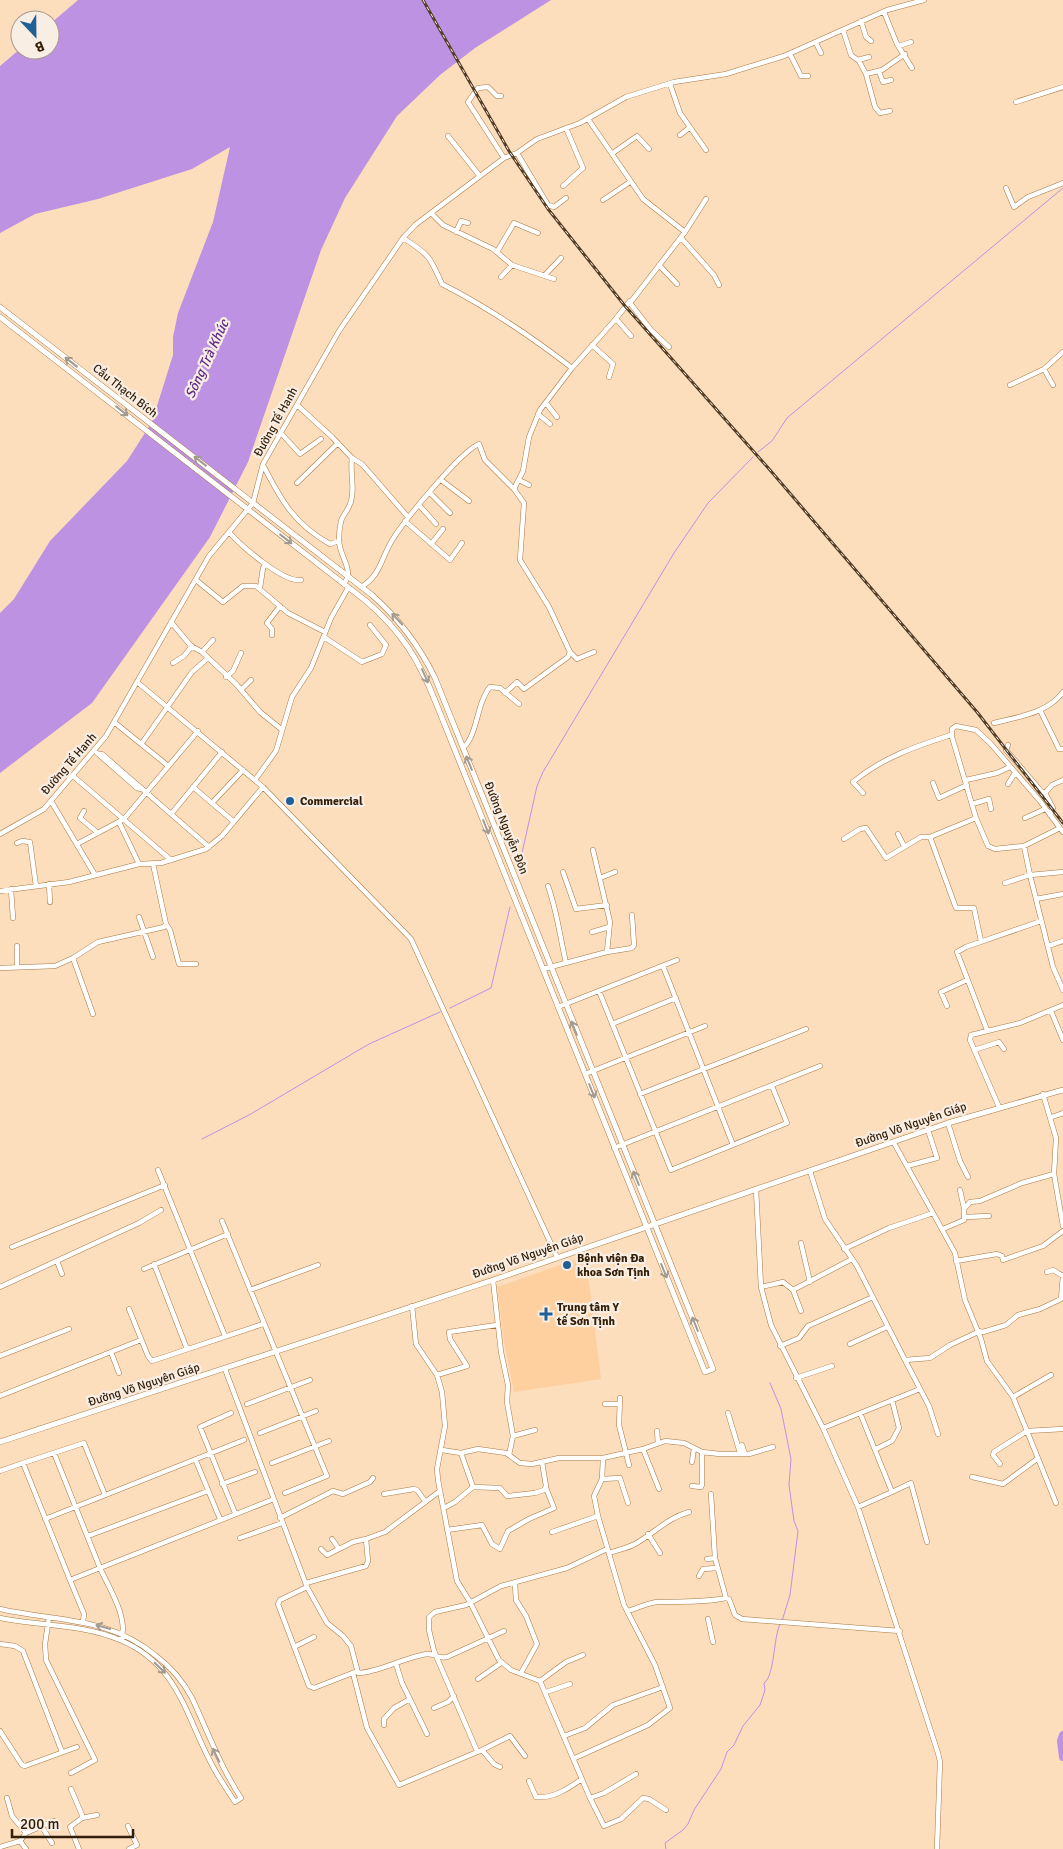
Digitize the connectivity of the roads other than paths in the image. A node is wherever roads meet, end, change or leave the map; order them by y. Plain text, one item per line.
1 (924, 0) edge
2 (884, 12) junction
3 (861, 21) junction
4 (843, 30) junction
5 (871, 41) dead end
6 (911, 42) dead end
7 (816, 43) junction
8 (900, 46) junction
9 (821, 53) dead end
10 (790, 54) junction
11 (905, 54) junction
12 (869, 57) dead end
13 (858, 60) junction
14 (912, 68) dead end
15 (879, 72) junction
16 (866, 74) junction
17 (808, 76) dead end
18 (891, 80) dead end
19 (670, 84) junction
20 (1063, 87) edge
21 (501, 96) dead end
22 (1016, 102) dead end
23 (890, 111) dead end
24 (588, 119) junction
25 (566, 128) junction
26 (689, 128) junction
27 (680, 135) dead end
28 (448, 136) dead end
29 (649, 149) dead end
30 (706, 150) dead end
31 (517, 153) junction
32 (613, 153) junction
33 (506, 157) junction
34 (479, 175) junction
35 (630, 182) junction
36 (1063, 183) edge
37 (563, 186) dead end
38 (1006, 188) dead end
39 (566, 198) dead end
40 (706, 199) dead end
41 (603, 200) dead end
42 (431, 213) junction
43 (468, 223) dead end
44 (456, 232) junction
45 (538, 232) dead end
46 (685, 232) junction
47 (403, 238) junction
48 (682, 239) junction
49 (497, 252) junction
50 (561, 258) dead end
51 (512, 265) junction
52 (659, 265) junction
53 (545, 275) junction
54 (501, 277) dead end
55 (554, 279) dead end
56 (677, 284) dead end
57 (719, 285) dead end
58 (630, 302) junction
59 (0, 307) edge
60 (0, 317) edge
61 (614, 320) junction
62 (631, 336) dead end
63 (592, 345) junction
64 (669, 347) dead end
65 (1063, 352) edge
66 (572, 368) junction
67 (1044, 368) junction
68 (609, 377) dead end
69 (1010, 385) dead end
70 (1053, 385) dead end
71 (546, 403) junction
72 (297, 405) junction
73 (538, 414) junction
74 (557, 417) dead end
75 (550, 424) dead end
76 (281, 433) junction
77 (321, 439) dead end
78 (338, 443) junction
79 (352, 458) junction
80 (263, 464) junction
81 (441, 480) junction
82 (520, 480) junction
83 (297, 483) dead end
84 (529, 485) dead end
85 (514, 489) junction
86 (430, 494) junction
87 (469, 501) dead end
88 (253, 503) junction
89 (419, 505) junction
90 (248, 509) junction
91 (450, 513) dead end
92 (406, 519) junction
93 (436, 524) dead end
94 (443, 529) dead end
95 (229, 532) junction
96 (339, 541) junction
97 (462, 543) dead end
98 (431, 544) junction
99 (265, 565) junction
100 (349, 577) junction
101 (196, 580) junction
102 (301, 580) dead end
103 (346, 586) junction
104 (361, 587) junction
105 (260, 588) junction
106 (280, 606) junction
107 (172, 622) junction
108 (370, 625) dead end
109 (325, 634) junction
110 (272, 635) dead end
111 (214, 640) dead end
112 (192, 646) junction
113 (202, 652) junction
114 (570, 652) junction
115 (594, 652) dead end
116 (241, 653) dead end
117 (207, 659) junction
118 (174, 663) dead end
119 (226, 677) junction
120 (251, 680) dead end
121 (137, 682) junction
122 (241, 690) junction
123 (505, 692) junction
124 (1063, 692) edge
125 (1061, 700) edge
126 (519, 704) dead end
127 (167, 706) junction
128 (1040, 710) junction
129 (114, 722) junction
130 (994, 723) dead end
131 (281, 729) junction
132 (198, 731) junction
133 (951, 735) junction
134 (142, 743) junction
135 (1008, 745) dead end
136 (463, 748) junction
137 (1063, 750) edge
138 (97, 752) junction
139 (222, 752) junction
140 (167, 765) junction
141 (1010, 767) junction
142 (243, 770) junction
143 (1015, 773) junction
144 (73, 776) junction
145 (255, 780) junction
146 (1063, 780) edge
147 (933, 783) dead end
148 (966, 783) junction
149 (1008, 784) dead end
150 (193, 787) junction
151 (263, 787) junction
152 (143, 791) junction
153 (863, 793) dead end
154 (1045, 793) junction
155 (51, 801) junction
156 (212, 803) junction
157 (972, 804) junction
158 (991, 809) dead end
159 (1045, 809) junction
160 (84, 811) dead end
161 (172, 813) junction
162 (1050, 815) junction
163 (976, 818) junction
164 (1025, 818) dead end
165 (124, 819) junction
166 (233, 821) junction
167 (119, 822) junction
168 (1061, 830) edge
169 (98, 833) junction
170 (0, 834) edge
171 (898, 834) dead end
172 (930, 837) junction
173 (844, 839) dead end
174 (17, 843) dead end
175 (77, 844) junction
176 (904, 846) junction
177 (1024, 846) junction
178 (209, 847) junction
179 (503, 848) junction
180 (496, 850) junction
181 (593, 850) dead end
182 (171, 860) junction
183 (139, 864) junction
184 (153, 864) junction
185 (563, 872) dead end
186 (616, 872) dead end
187 (1063, 872) edge
188 (94, 875) junction
189 (1030, 875) junction
190 (600, 878) junction
191 (1005, 883) dead end
192 (49, 884) junction
193 (36, 886) junction
194 (548, 886) dead end
195 (11, 889) junction
196 (0, 891) edge
197 (1063, 894) edge
198 (1036, 899) junction
199 (50, 902) dead end
200 (606, 906) junction
201 (632, 916) dead end
202 (139, 917) dead end
203 (13, 918) dead end
204 (1041, 921) junction
205 (166, 924) junction
206 (610, 926) junction
207 (144, 932) junction
208 (592, 932) dead end
209 (982, 941) junction
210 (1063, 941) edge
211 (17, 946) dead end
212 (1048, 946) junction
213 (607, 952) junction
214 (153, 957) dead end
215 (73, 958) junction
216 (678, 960) dead end
217 (566, 963) junction
218 (196, 964) dead end
219 (18, 966) junction
220 (662, 966) junction
221 (550, 967) junction
222 (0, 968) edge
223 (543, 969) junction
224 (967, 980) junction
225 (1063, 990) edge
226 (599, 991) junction
227 (676, 998) junction
228 (565, 1004) junction
229 (946, 1006) dead end
230 (1063, 1006) edge
231 (558, 1007) junction
232 (1051, 1011) junction
233 (94, 1014) dead end
234 (612, 1024) junction
235 (705, 1026) dead end
236 (806, 1029) dead end
237 (987, 1030) junction
238 (689, 1032) junction
239 (1063, 1040) edge
240 (1004, 1049) dead end
241 (974, 1050) junction
242 (626, 1058) junction
243 (820, 1066) dead end
244 (704, 1069) junction
245 (592, 1071) junction
246 (585, 1074) junction
247 (772, 1086) junction
248 (1063, 1090) edge
249 (640, 1094) junction
250 (1043, 1094) junction
251 (719, 1107) junction
252 (999, 1107) junction
253 (1063, 1113) edge
254 (1052, 1117) junction
255 (948, 1122) junction
256 (928, 1130) junction
257 (655, 1133) junction
258 (894, 1142) junction
259 (622, 1145) junction
260 (733, 1145) junction
261 (614, 1148) junction
262 (907, 1166) junction
263 (158, 1170) dead end
264 (810, 1171) junction
265 (1054, 1174) junction
266 (968, 1177) dead end
267 (165, 1185) junction
268 (756, 1189) junction
269 (960, 1190) dead end
270 (964, 1209) junction
271 (161, 1210) dead end
272 (934, 1213) junction
273 (989, 1216) dead end
274 (965, 1217) junction
275 (222, 1221) dead end
276 (654, 1224) junction
277 (646, 1226) junction
278 (1063, 1226) edge
279 (943, 1229) junction
280 (1063, 1231) edge
281 (228, 1234) junction
282 (801, 1243) dead end
283 (12, 1247) dead end
284 (190, 1249) junction
285 (844, 1250) junction
286 (557, 1257) junction
287 (852, 1259) junction
288 (57, 1261) junction
289 (956, 1261) junction
290 (154, 1264) junction
291 (318, 1265) dead end
292 (144, 1269) dead end
293 (1047, 1272) dead end
294 (62, 1274) dead end
295 (493, 1280) junction
296 (810, 1282) junction
297 (0, 1287) edge
298 (761, 1287) junction
299 (250, 1290) junction
300 (793, 1290) junction
301 (873, 1297) junction
302 (1062, 1301) edge
303 (412, 1306) junction
304 (129, 1309) dead end
305 (801, 1311) dead end
306 (263, 1324) junction
307 (497, 1325) junction
308 (887, 1328) junction
309 (69, 1330) dead end
310 (978, 1332) junction
311 (225, 1336) junction
312 (141, 1340) junction
313 (850, 1344) dead end
314 (780, 1346) junction
315 (187, 1349) junction
316 (111, 1352) junction
317 (274, 1352) junction
318 (0, 1356) edge
319 (905, 1360) junction
320 (832, 1366) dead end
321 (225, 1369) junction
322 (119, 1373) dead end
323 (437, 1375) junction
324 (1051, 1375) dead end
325 (796, 1378) junction
326 (310, 1380) dead end
327 (290, 1388) junction
328 (920, 1389) junction
329 (0, 1396) edge
330 (1013, 1397) junction
331 (892, 1400) junction
332 (248, 1404) dead end
333 (605, 1404) dead end
334 (316, 1411) dead end
335 (231, 1413) dead end
336 (728, 1413) dead end
337 (860, 1413) junction
338 (302, 1417) junction
339 (823, 1428) junction
340 (1063, 1429) edge
341 (536, 1430) dead end
342 (657, 1431) dead end
343 (1027, 1431) junction
344 (260, 1433) dead end
345 (938, 1434) dead end
346 (513, 1436) junction
347 (244, 1440) dead end
348 (329, 1441) dead end
349 (0, 1442) edge
350 (658, 1443) junction
351 (742, 1445) dead end
352 (314, 1447) junction
353 (773, 1447) dead end
354 (694, 1448) junction
355 (643, 1449) junction
356 (876, 1449) junction
357 (442, 1450) junction
358 (625, 1452) junction
359 (702, 1452) junction
360 (746, 1452) junction
361 (54, 1453) junction
362 (461, 1453) junction
363 (210, 1454) junction
364 (509, 1455) junction
365 (603, 1458) junction
366 (1037, 1459) junction
367 (196, 1460) junction
368 (542, 1462) junction
369 (692, 1462) dead end
370 (23, 1463) junction
371 (272, 1464) dead end
372 (1000, 1464) dead end
373 (630, 1465) dead end
374 (0, 1471) edge
375 (255, 1472) dead end
376 (972, 1477) dead end
377 (373, 1478) dead end
378 (602, 1479) junction
379 (222, 1484) junction
380 (692, 1486) dead end
381 (473, 1487) junction
382 (546, 1488) junction
383 (208, 1490) junction
384 (659, 1490) dead end
385 (440, 1491) junction
386 (892, 1492) junction
387 (285, 1493) dead end
388 (384, 1494) dead end
389 (711, 1494) dead end
390 (105, 1495) junction
391 (274, 1499) junction
392 (425, 1501) junction
393 (1056, 1503) dead end
394 (628, 1504) dead end
395 (858, 1507) junction
396 (75, 1508) junction
397 (444, 1508) junction
398 (689, 1512) dead end
399 (235, 1513) junction
400 (598, 1516) junction
401 (45, 1519) junction
402 (220, 1519) junction
403 (281, 1520) junction
404 (448, 1530) junction
405 (552, 1532) dead end
406 (648, 1534) junction
407 (88, 1536) junction
408 (240, 1538) dead end
409 (332, 1539) dead end
410 (366, 1540) junction
411 (927, 1542) dead end
412 (321, 1549) dead end
413 (339, 1549) junction
414 (608, 1551) junction
415 (660, 1552) dead end
416 (715, 1558) junction
417 (707, 1559) dead end
418 (100, 1568) junction
419 (717, 1568) junction
420 (698, 1576) dead end
421 (70, 1580) junction
422 (515, 1584) junction
423 (307, 1585) junction
424 (726, 1598) junction
425 (470, 1602) junction
426 (0, 1610) edge
427 (628, 1611) junction
428 (49, 1617) junction
429 (0, 1618) edge
430 (708, 1619) dead end
431 (83, 1622) junction
432 (48, 1625) junction
433 (504, 1631) dead end
434 (900, 1631) junction
435 (123, 1633) junction
436 (314, 1637) dead end
437 (121, 1640) junction
438 (489, 1640) junction
439 (713, 1642) dead end
440 (0, 1644) edge
441 (294, 1647) junction
442 (582, 1655) dead end
443 (439, 1658) junction
444 (501, 1663) junction
445 (396, 1664) junction
446 (355, 1672) junction
447 (521, 1673) junction
448 (478, 1678) dead end
449 (540, 1682) junction
450 (570, 1684) dead end
451 (663, 1687) junction
452 (546, 1692) junction
453 (454, 1696) junction
454 (410, 1699) junction
455 (434, 1708) dead end
456 (384, 1725) dead end
457 (0, 1731) edge
458 (427, 1734) dead end
459 (564, 1736) junction
460 (77, 1747) dead end
461 (479, 1750) junction
462 (62, 1752) junction
463 (525, 1756) dead end
464 (575, 1758) junction
465 (500, 1767) dead end
466 (71, 1773) dead end
467 (636, 1774) dead end
468 (582, 1779) junction
469 (529, 1781) dead end
470 (71, 1789) dead end
471 (7, 1798) dead end
472 (590, 1798) junction
473 (666, 1810) dead end
474 (97, 1815) dead end
475 (82, 1818) junction
476 (54, 1822) dead end
477 (128, 1826) dead end
478 (42, 1827) junction
479 (26, 1833) junction
480 (20, 1841) junction
481 (52, 1843) dead end
482 (0, 1847) edge
483 (26, 1849) edge
484 (79, 1849) edge
485 (129, 1849) edge
486 (937, 1849) edge

1 - 2 street, Đường Tế Hanh
2 - 3 street, Đường Tế Hanh
2 - 8 street
3 - 4 street, Đường Tế Hanh
3 - 5 street
4 - 7 street, Đường Tế Hanh
4 - 13 street
6 - 8 street
7 - 9 street
7 - 10 street, Đường Tế Hanh
8 - 11 street
10 - 17 street
10 - 19 street, Đường Tế Hanh
11 - 14 street
11 - 15 street
12 - 13 street
13 - 16 street
15 - 16 street
15 - 18 street
16 - 23 street
19 - 24 street, Đường Tế Hanh
19 - 26 street
20 - 22 street
21 - 33 street
24 - 25 street, Đường Tế Hanh
24 - 32 street
25 - 31 street, Đường Tế Hanh
25 - 37 street
26 - 27 street
26 - 30 street
28 - 34 street
29 - 32 street
31 - 33 street, Đường Tế Hanh
31 - 39 street
32 - 35 street
33 - 34 street, Đường Tế Hanh
34 - 42 street, Đường Tế Hanh
35 - 41 street
35 - 46 street
36 - 38 street
40 - 46 street
42 - 44 street
42 - 47 street, Đường Tế Hanh
43 - 44 street
44 - 49 street
45 - 49 street
46 - 48 street
47 - 66 street
47 - 72 street, Đường Tế Hanh
48 - 52 street
48 - 57 street
49 - 51 street
50 - 53 street
51 - 53 street
51 - 54 street
52 - 56 street
52 - 58 street
53 - 55 street
58 - 61 street
58 - 64 street
88 -> 59 main road, Cầu Thạch Bích
60 -> 90 main road, Cầu Thạch Bích
61 - 62 street
61 - 63 street
63 - 66 street
63 - 68 street
65 - 67 street
66 - 71 street
67 - 69 street
67 - 70 street
71 - 73 street
71 - 74 street
72 - 76 street, Đường Tế Hanh
72 - 78 street
73 - 75 street
73 - 82 street
76 - 77 street
76 - 80 street, Đường Tế Hanh
78 - 79 street
78 - 83 street
79 - 92 street
79 - 96 street
80 - 88 street, Đường Tế Hanh
80 - 96 street
81 - 85 street
81 - 86 street
81 - 87 street
82 - 84 street
82 - 85 street
85 - 114 street
86 - 89 street
86 - 91 street
88 - 90 street, Đường Tế Hanh
88 - 100 main road, Đường Nguyễn Đôn
89 - 92 street
89 - 93 street
90 - 95 street, Đường Tế Hanh
90 -> 103 main road, Đường Nguyễn Đôn
92 - 98 street
92 - 104 street
94 - 98 street
95 - 99 street
95 - 101 street, Đường Tế Hanh
96 - 100 street
97 - 98 street
99 - 102 street
99 - 105 street
100 - 103 street
100 - 104 main road, Đường Nguyễn Đôn
101 - 105 street
101 - 107 street, Đường Tế Hanh
103 - 109 street
103 -> 180 main road, Đường Nguyễn Đôn
136 -> 104 main road, Đường Nguyễn Đôn
105 - 106 street
106 - 109 street
106 - 110 street
107 - 112 street
107 - 121 street, Đường Tế Hanh
108 - 109 street
109 - 131 street
111 - 113 street
112 - 113 street
112 - 118 street
113 - 117 street
114 - 115 street
114 - 123 street
116 - 119 street
117 - 119 street
117 - 127 street
119 - 122 street
120 - 122 street
121 - 127 street
121 - 129 street, Đường Tế Hanh
122 - 131 street
123 - 126 street
123 - 136 street
124 - 125 street
125 - 128 street
127 - 132 street
127 - 134 street
128 - 130 street
128 - 137 street
129 - 134 street
129 - 138 street, Đường Tế Hanh
131 - 145 street
132 - 139 street
132 - 140 street
133 - 141 street
133 - 148 street
133 - 153 street
134 - 140 street
135 - 154 street
179 -> 136 main road, Đường Nguyễn Đôn
138 - 144 street, Đường Tế Hanh
138 - 152 street
139 - 142 street
139 - 150 street
140 - 152 street
141 - 143 street
141 - 148 street
142 - 145 street
142 - 156 street
143 - 149 street
143 - 159 street
144 - 155 street, Đường Tế Hanh
144 - 165 street
145 - 151 street
146 - 154 street
147 - 148 street
148 - 157 street
150 - 156 street
150 - 161 street
151 - 166 street
151 - 286 street
152 - 161 street
152 - 165 street
154 - 162 street
155 - 170 street, Đường Tế Hanh
155 - 175 street
156 - 166 street
157 - 158 street
157 - 163 street
159 - 162 street
159 - 164 street
160 - 169 street
161 - 178 street
162 - 168 street
163 - 172 street
163 - 177 street
165 - 167 street
165 - 182 street
166 - 178 street
167 - 169 street
167 - 183 street
168 - 177 street
169 - 175 street
171 - 176 street
172 - 176 street
172 - 209 street
173 - 176 street
174 - 193 street
175 - 188 street
177 - 189 street
178 - 182 street
179 - 180 street
179 - 221 main road, Đường Nguyễn Đôn
180 - 223 main road, Đường Nguyễn Đôn
181 - 190 street
182 - 184 street
183 - 184 street
183 - 188 street
184 - 205 street
185 - 200 street
186 - 190 street
187 - 189 street
188 - 192 street
189 - 191 street
189 - 198 street
190 - 200 street
192 - 193 street
192 - 199 street
193 - 195 street
194 - 217 street
195 - 196 street
195 - 203 street
197 - 198 street
198 - 204 street
200 - 206 street
201 - 213 street
202 - 207 street
204 - 209 street
204 - 212 street
205 - 207 street
205 - 218 street
206 - 208 street
206 - 213 street
207 - 214 street
207 - 215 street
209 - 224 street
210 - 212 street
211 - 219 street
212 - 225 street
213 - 217 street
215 - 219 street
215 - 233 street
216 - 220 street
217 - 221 street
219 - 222 street
220 - 226 street
220 - 227 street
221 - 223 street
221 - 228 main road, Đường Nguyễn Đôn
223 - 231 main road, Đường Nguyễn Đôn
224 - 229 street
224 - 237 street
226 - 228 street
226 - 234 street
227 - 234 street
227 - 238 street
228 - 231 street
245 -> 228 main road, Đường Nguyễn Đôn
230 - 232 street
231 - 246 main road, Đường Nguyễn Đôn
232 - 237 street
232 - 239 street
234 - 242 street
235 - 238 street
236 - 244 street
237 - 241 street
238 - 242 street
238 - 244 street
240 - 241 street
241 - 252 street
242 - 245 street
242 - 249 street
243 - 247 street
244 - 249 street
244 - 251 street
245 - 246 street
245 - 259 main road, Đường Nguyễn Đôn
246 -> 261 main road, Đường Nguyễn Đôn
247 - 251 street
247 - 260 street
248 - 250 main road, Đường Võ Nguyên Giáp
249 - 257 street
250 - 252 main road, Đường Võ Nguyên Giáp
250 - 254 street
251 - 257 street
251 - 260 street
252 - 255 main road, Đường Võ Nguyên Giáp
253 - 254 street
254 - 265 street
255 - 256 main road, Đường Võ Nguyên Giáp
255 - 266 street
256 - 258 main road, Đường Võ Nguyên Giáp
256 - 262 street
257 - 259 street
257 - 260 street
258 - 262 street
258 - 264 main road, Đường Võ Nguyên Giáp
259 - 261 street
276 -> 259 main road, Đường Nguyễn Đôn
261 - 277 main road, Đường Nguyễn Đôn
262 - 272 street
263 - 267 street
264 - 268 main road, Đường Võ Nguyên Giáp
264 - 285 street
265 - 270 street
265 - 278 street
267 - 283 street
267 - 284 street
268 - 276 main road, Đường Võ Nguyên Giáp
268 - 298 street
269 - 270 street
270 - 274 street
271 - 288 street
272 - 279 street
272 - 285 street
273 - 274 street
274 - 279 street
275 - 281 street
276 - 277 main road, Đường Võ Nguyên Giáp
277 -> 276 main road, Đường Nguyễn Đôn
277 - 286 main road, Đường Võ Nguyên Giáp
279 - 289 street
280 - 289 street
281 - 284 street
281 - 299 street
282 - 296 street
284 - 290 street
284 - 311 street
285 - 287 street
286 - 295 main road, Đường Võ Nguyên Giáp
287 - 296 street
287 - 301 street
288 - 294 street
288 - 297 street
289 - 310 street
290 - 292 street
290 - 315 street
291 - 299 street
293 - 302 street
295 - 303 main road, Đường Võ Nguyên Giáp
295 - 307 street
296 - 300 street
298 - 300 street
298 - 314 street
299 - 306 street
300 - 305 street
301 - 308 street
301 - 314 street
302 - 310 street
303 - 317 main road, Đường Võ Nguyên Giáp
303 - 323 street
304 - 312 street
306 - 311 street
306 - 317 street
307 - 323 street
307 - 346 street
308 - 313 street
308 - 319 street
309 - 318 street
310 - 319 street
310 - 330 street
311 - 315 street
312 - 315 street
312 - 316 street
314 - 325 street
316 - 322 street
316 - 329 street
317 - 321 main road, Đường Võ Nguyên Giáp
317 - 327 street
319 - 328 street
320 - 325 street
321 - 349 main road, Đường Võ Nguyên Giáp
321 - 391 street
323 - 357 street
324 - 330 street
325 - 339 street
326 - 327 street
327 - 332 street
327 - 338 street
328 - 331 street
328 - 345 street
330 - 343 street
331 - 337 street
331 - 356 street
333 - 358 street
334 - 338 street
335 - 363 street
336 - 360 street
337 - 339 street
337 - 356 street
338 - 344 street
338 - 352 street
339 - 395 street
340 - 343 street
341 - 346 street
342 - 350 street
343 - 366 street
343 - 372 street
346 - 364 street
347 - 363 street
348 - 352 street
350 - 354 street
350 - 355 street
351 - 360 street
352 - 371 street
352 - 387 street
353 - 360 street
354 - 359 street
354 - 369 street
355 - 358 street
355 - 384 street
356 - 386 street
357 - 362 street
357 - 385 street
358 - 365 street
358 - 373 street
359 - 360 street
359 - 380 street
361 - 370 street
361 - 390 street
361 - 396 street
362 - 364 street
362 - 381 street
363 - 367 street
363 - 379 street
364 - 368 street
365 - 368 street
365 - 378 street
366 - 376 street
366 - 393 street
367 - 383 street
367 - 390 street
368 - 382 street
370 - 374 street
370 - 401 street
375 - 379 street
377 - 403 street
378 - 394 street
378 - 400 street
379 - 399 street
381 - 382 street
381 - 397 street
382 - 404 street
383 - 402 street
383 - 407 street
385 - 392 street
385 - 397 street
386 - 395 street
386 - 411 street
388 - 392 street
389 - 416 street
390 - 396 street
391 - 399 street
391 - 403 street
392 - 410 street
395 - 434 street
396 - 401 street
396 - 407 street
397 - 404 street
398 - 406 street
399 - 402 street
400 - 405 street
400 - 414 street
401 - 421 street
402 - 418 street
403 - 408 street
403 - 423 street
404 - 425 street
406 - 414 street
406 - 415 street
407 - 418 street
409 - 413 street
410 - 413 street
410 - 423 street
412 - 413 street
414 - 422 street
414 - 427 street
416 - 417 street
416 - 419 street
418 - 421 street
418 - 435 street
419 - 420 street
419 - 424 street
421 - 431 street
422 - 425 street
422 - 447 street
423 - 441 street
423 - 446 street
424 - 427 street
424 - 434 street
425 - 438 street
425 - 443 street
426 - 428 street
427 - 451 street
428 - 431 street
428 - 432 street
429 - 432 street
430 - 439 street
435 -> 431 street
432 - 437 street
432 - 466 street
433 - 438 street
434 - 486 street
435 - 437 street
437 -> 435 street
436 - 441 street
438 - 443 street
438 - 444 street
440 - 462 street
441 - 446 street
442 - 449 street
443 - 445 street
443 - 453 street
444 - 447 street
444 - 448 street
445 - 446 street
445 - 454 street
446 - 461 street
447 - 449 street
449 - 452 street
450 - 452 street
451 - 459 street
451 - 464 street
452 - 459 street
453 - 455 street
453 - 461 street
454 - 456 street
454 - 458 street
457 - 462 street
459 - 464 street
460 - 462 street
461 - 463 street
461 - 465 street
464 - 468 street
467 - 472 street
468 - 469 street
468 - 472 street
470 - 475 street
471 - 479 street
472 - 473 street
474 - 475 street
475 - 484 street
476 - 478 street
477 - 485 street
478 - 479 street
478 - 481 street
479 - 480 street
480 - 482 street
480 - 483 street

